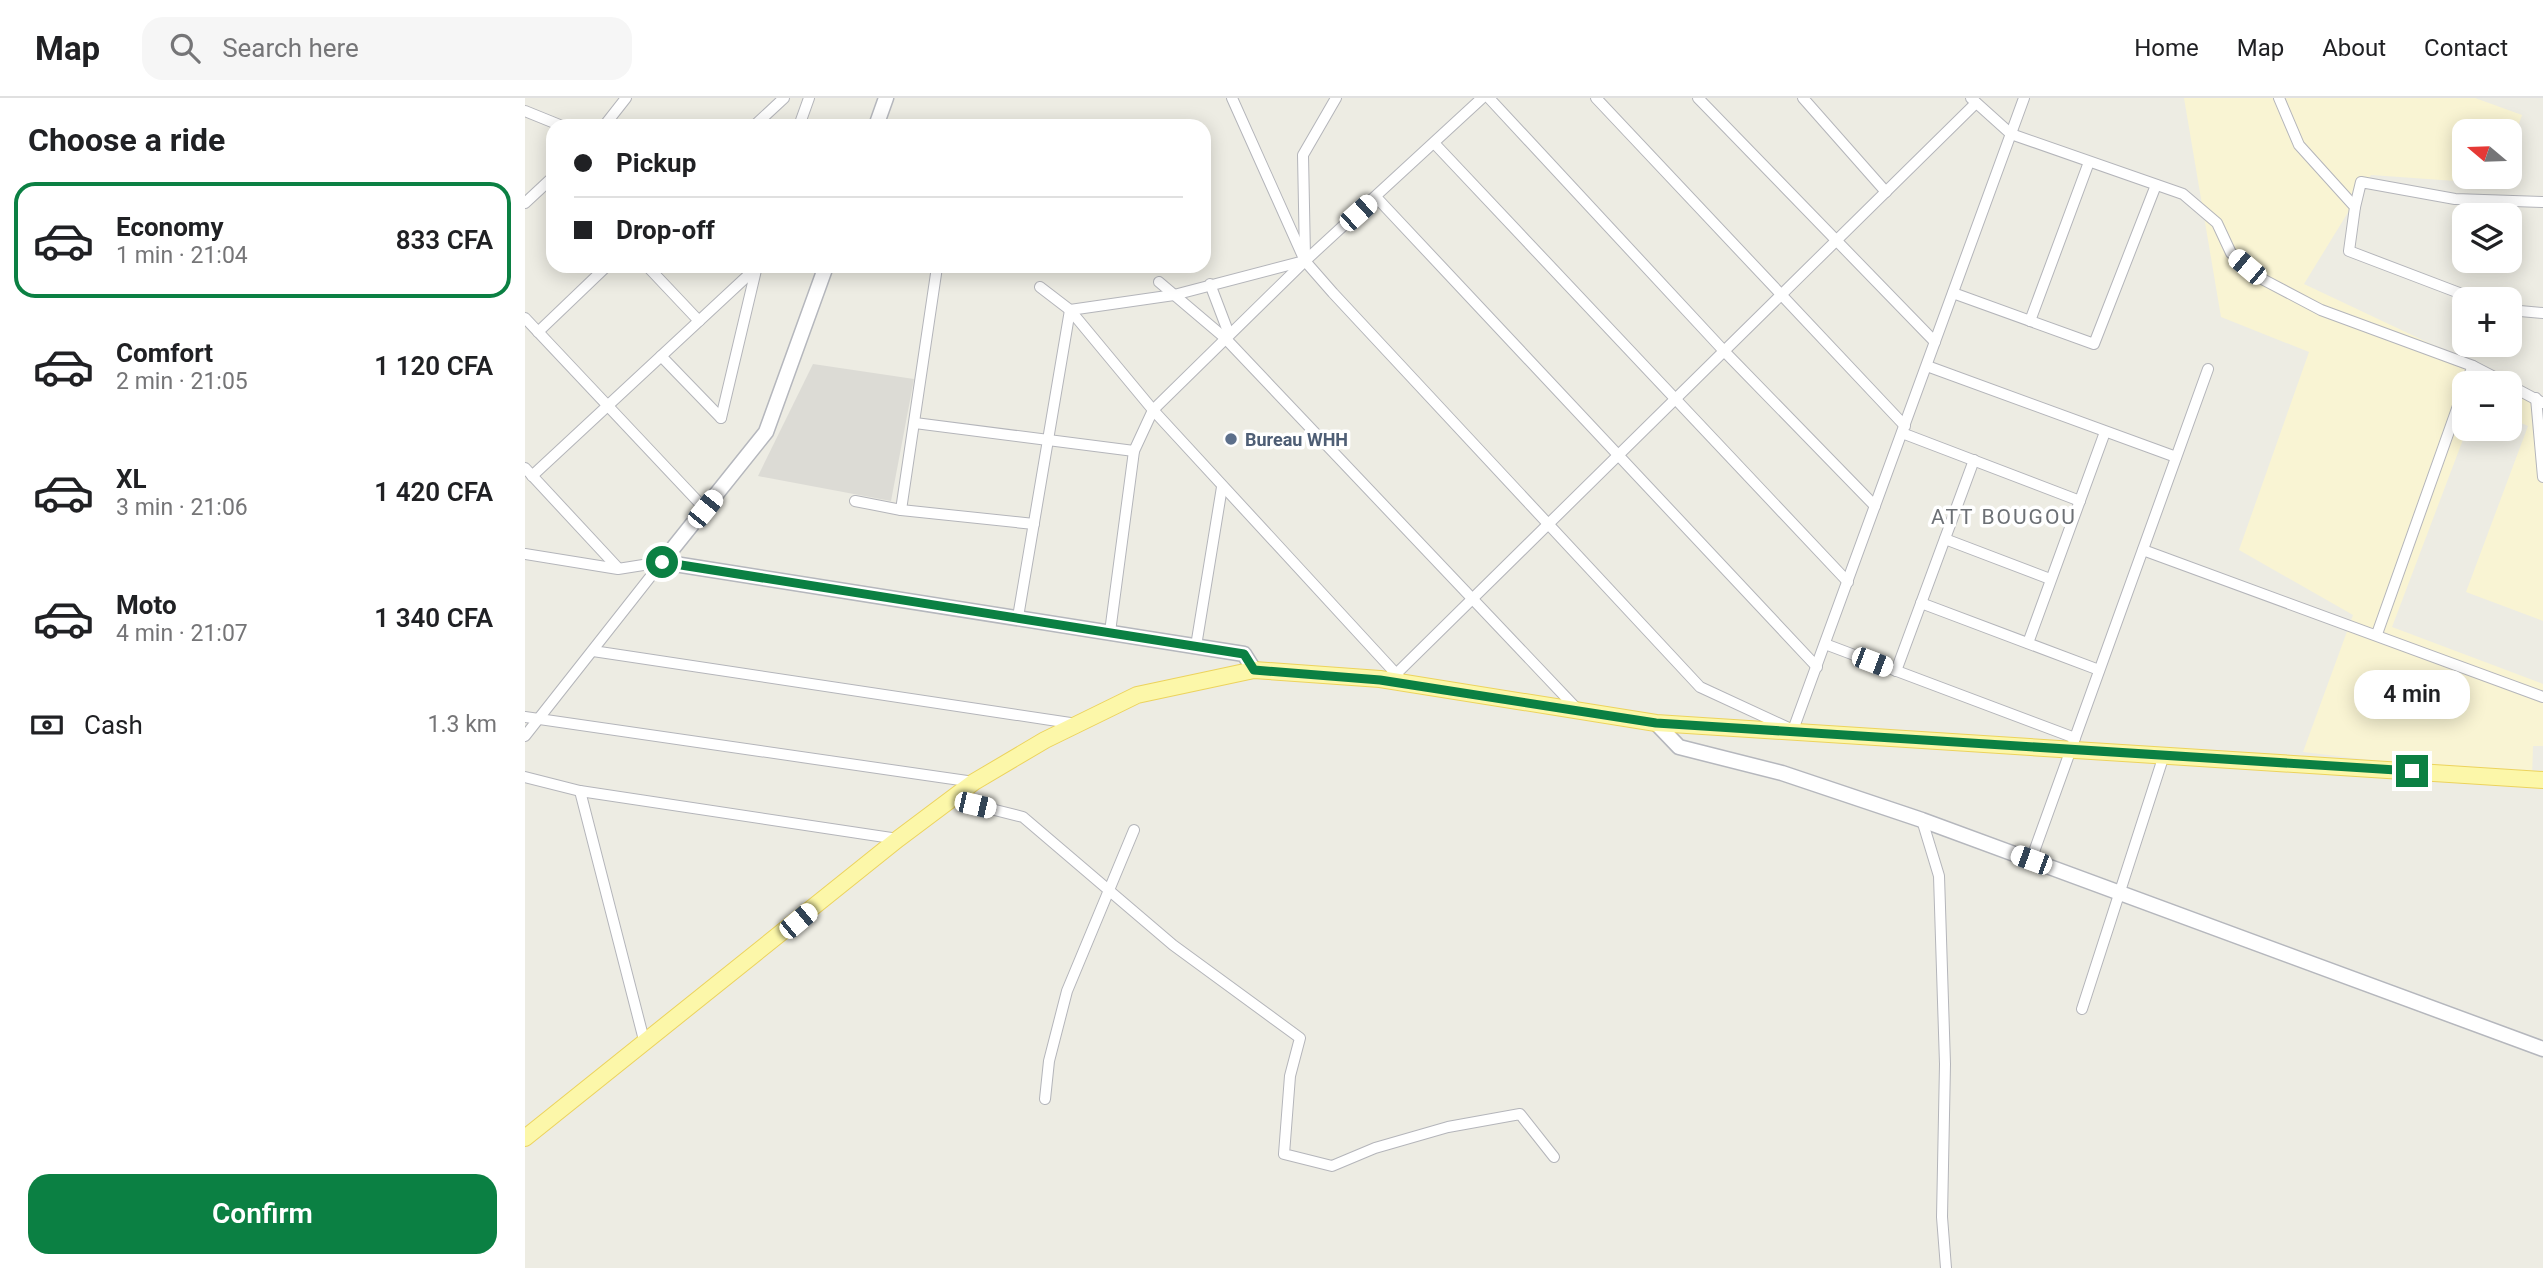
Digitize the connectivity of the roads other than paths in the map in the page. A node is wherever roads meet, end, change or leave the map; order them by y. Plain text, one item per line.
1 (626, 98) edge
2 (784, 98) edge
3 (809, 98) edge
4 (886, 98) edge
5 (1233, 98) edge
6 (1336, 98) edge
7 (1482, 98) edge
8 (1489, 98) edge
9 (1595, 98) edge
10 (1698, 98) edge
11 (1803, 98) edge
12 (2024, 98) edge
13 (2279, 98) edge
14 (1974, 100) edge
15 (525, 111) edge
16 (610, 119) edge
17 (762, 119) edge
18 (802, 119) edge
19 (878, 119) edge
20 (546, 120) edge
21 (2011, 134) junction
22 (1434, 143) junction
23 (2089, 162) junction
24 (546, 184) edge
25 (2156, 185) junction
26 (1886, 192) junction
27 (1376, 197) junction
28 (2543, 202) edge
29 (525, 203) edge
30 (2355, 207) junction
31 (1835, 242) junction
32 (1305, 261) junction
33 (600, 273) edge
34 (654, 273) edge
35 (750, 273) edge
36 (755, 273) edge
37 (823, 273) edge
38 (936, 273) edge
39 (1159, 282) dead end
40 (1210, 284) junction
41 (1039, 287) dead end
42 (2452, 290) edge
43 (1953, 293) junction
44 (1174, 295) junction
45 (1782, 295) junction
46 (1070, 310) junction
47 (2522, 311) edge
48 (2543, 313) edge
49 (525, 318) edge
50 (699, 321) junction
51 (2030, 321) junction
52 (538, 332) junction
53 (1227, 336) junction
54 (1935, 342) junction
55 (1724, 352) junction
56 (661, 356) junction
57 (1927, 366) junction
58 (2473, 366) junction
59 (2208, 369) dead end
60 (2471, 371) edge
61 (2483, 371) edge
62 (2522, 392) edge
63 (1676, 399) junction
64 (2539, 401) edge
65 (607, 405) junction
66 (1153, 410) junction
67 (915, 423) junction
68 (2452, 423) edge
69 (1904, 429) junction
70 (2105, 432) junction
71 (1049, 441) junction
72 (1134, 451) junction
73 (1620, 454) junction
74 (2176, 457) junction
75 (1973, 460) junction
76 (528, 472) edge
77 (2543, 477) edge
78 (1222, 487) junction
79 (855, 501) dead end
80 (2080, 501) junction
81 (1875, 506) junction
82 (705, 509) junction
83 (901, 510) junction
84 (1034, 523) junction
85 (1549, 523) junction
86 (1945, 539) junction
87 (2143, 550) junction
88 (525, 554) edge
89 (662, 562) junction
90 (618, 569) junction
91 (2050, 579) junction
92 (1848, 582) junction
93 (1472, 600) junction
94 (1921, 603) junction
95 (1018, 617) junction
96 (1110, 632) junction
97 (2377, 634) junction
98 (2028, 643) junction
99 (1825, 644) junction
100 (1196, 646) junction
101 (593, 651) junction
102 (1817, 667) junction
103 (1254, 670) junction
104 (2099, 670) junction
105 (1896, 671) junction
106 (1401, 679) junction
107 (2543, 697) edge
108 (1578, 711) junction
109 (525, 717) edge
110 (539, 719) junction
111 (1656, 723) junction
112 (1077, 724) junction
113 (1793, 730) junction
114 (525, 736) edge
115 (2072, 743) junction
116 (2164, 755) junction
117 (525, 777) edge
118 (2543, 780) edge
119 (974, 782) junction
120 (580, 791) junction
121 (950, 799) junction
122 (1922, 820) junction
123 (1134, 830) dead end
124 (898, 839) junction
125 (2031, 860) junction
126 (1109, 892) junction
127 (2120, 892) junction
128 (2082, 1009) dead end
129 (645, 1044) junction
130 (2543, 1049) edge
131 (1045, 1099) dead end
132 (525, 1138) edge
133 (1554, 1157) dead end
134 (1946, 1268) edge

1 - 16 street
2 - 17 street
3 - 18 street
4 - 19 street
5 - 32 street
6 - 32 street
7 - 22 street
8 - 55 street
9 - 45 street
10 - 31 street
11 - 26 street
12 - 21 street
13 - 30 street
14 - 21 street
14 - 26 street
15 - 20 street
21 - 23 street
21 - 43 street
22 - 27 street
22 - 63 street
23 - 25 street
23 - 51 street
24 - 29 street
25 - 51 street
25 - 58 street
26 - 31 street
27 - 32 street
27 - 73 street
28 - 30 street
30 - 42 street
31 - 45 street
31 - 54 street
32 - 40 street
32 - 53 street
32 - 85 street
33 - 52 street
34 - 50 street
35 - 50 street
36 - 56 street
37 - 82 street
38 - 67 street
39 - 44 street
40 - 44 street
40 - 53 street
41 - 46 street
43 - 51 street
43 - 54 street
44 - 46 street
44 - 53 street
45 - 55 street
45 - 69 street
46 - 66 street
46 - 71 street
47 - 48 street
49 - 52 street
50 - 56 street
52 - 65 street
53 - 66 street
53 - 93 street
54 - 57 street
55 - 63 street
55 - 81 street
56 - 65 street
57 - 69 street
57 - 70 street
58 - 60 street
58 - 61 street
59 - 74 street
62 - 64 street
63 - 73 street
63 - 92 street
64 - 77 street
65 - 76 street
65 - 82 street
66 - 72 street
66 - 78 street
67 - 71 street
67 - 83 street
68 - 97 street
69 - 75 street
69 - 81 street
70 - 74 street
70 - 80 street
71 - 72 street
71 - 84 street
72 - 96 street
73 - 85 street
73 - 102 street
74 - 87 street
75 - 80 street
75 - 86 street
76 - 90 street
78 - 100 street
78 - 106 street
79 - 83 street
80 - 91 street
81 - 92 street
82 - 89 street
83 - 84 street
84 - 95 street
85 - 93 street
85 - 113 street
86 - 91 street
86 - 94 street
87 - 97 street
87 - 104 street
88 - 90 street
89 - 90 street
89 - 95 street
89 - 101 street
91 - 98 street
92 - 99 street
93 - 106 street
93 - 108 street
94 - 98 street
94 - 105 street
95 - 96 street
96 - 100 street
97 - 107 street
98 - 104 street
99 - 102 street
99 - 105 street
100 - 103 street
101 - 110 street
101 - 112 street
102 - 113 street
103 - 106 main road
103 - 112 main road
104 - 115 street
105 - 115 street
106 - 108 main road
108 - 111 main road
109 - 110 street
110 - 114 street
110 - 119 street
111 - 113 main road
111 - 122 street
112 - 119 main road
113 - 115 main road
115 - 116 main road
115 - 125 street
116 - 118 main road
116 - 127 street
117 - 120 street
119 - 121 main road
120 - 124 street
120 - 129 street
121 - 124 main road
121 - 126 street
122 - 125 street
122 - 134 street
123 - 126 street
124 - 129 main road
125 - 127 street
126 - 131 street
126 - 133 street
127 - 128 street
127 - 130 street
129 - 132 main road

